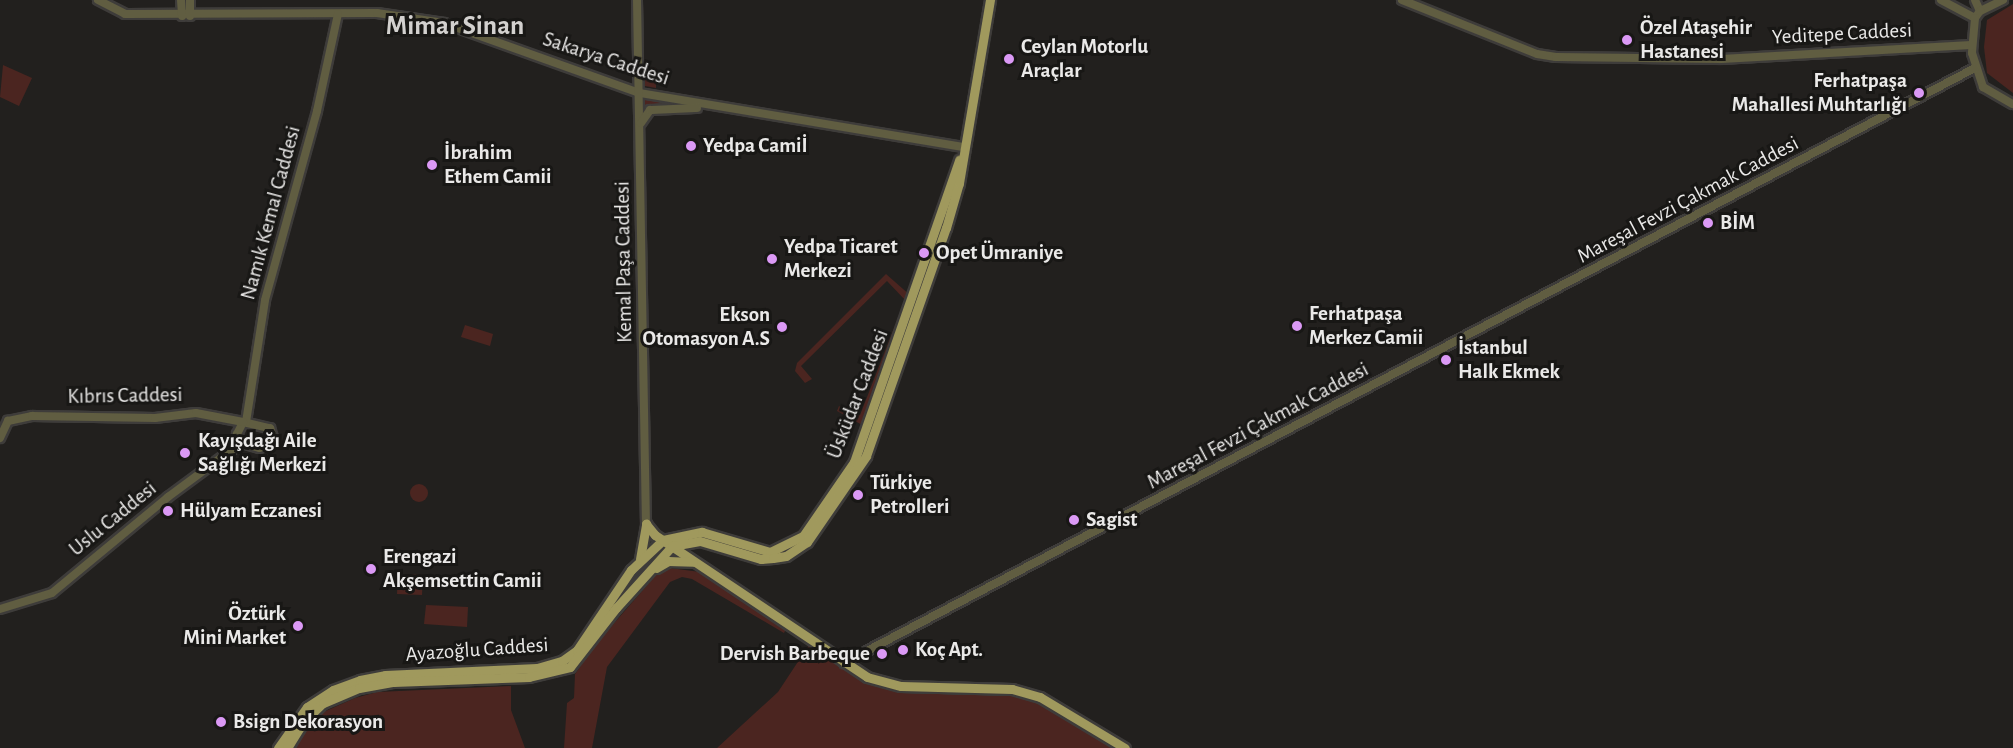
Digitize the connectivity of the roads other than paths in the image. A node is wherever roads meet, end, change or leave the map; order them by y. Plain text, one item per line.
1 (98, 0) edge
2 (182, 0) edge
3 (190, 0) edge
4 (637, 0) edge
5 (990, 0) edge
6 (1402, 0) edge
7 (1941, 0) edge
8 (1975, 0) edge
9 (2003, 0) edge
10 (338, 14) junction
11 (1977, 14) junction
12 (186, 16) junction
13 (1972, 45) junction
14 (1975, 68) junction
15 (640, 93) junction
16 (2013, 104) edge
17 (716, 108) junction
18 (640, 124) junction
19 (964, 147) junction
20 (883, 396) junction
21 (213, 414) junction
22 (244, 422) junction
23 (237, 434) junction
24 (2, 438) edge
25 (241, 443) junction
26 (646, 524) junction
27 (645, 538) junction
28 (663, 540) junction
29 (684, 543) junction
30 (652, 549) junction
31 (668, 549) junction
32 (686, 557) junction
33 (640, 559) junction
34 (643, 577) junction
35 (0, 609) edge
36 (844, 663) junction
37 (278, 748) edge
38 (287, 748) edge
39 (1125, 748) edge

1 - 12 street, Sakarya Caddesi
2 - 12 street
3 - 12 street
4 - 15 street, Kemal Paşa Caddesi
5 - 19 main road, Üsküdar Caddesi
6 - 13 street, Yeditepe Caddesi
7 - 11 street
8 - 11 street
9 - 11 street
10 - 12 street, Sakarya Caddesi
10 - 15 street, Sakarya Caddesi
10 - 22 street, Namık Kemal Caddesi
11 - 13 street
13 - 14 street
14 - 16 street
14 - 36 street, Mareşal Fevzi Çakmak Caddesi
15 - 17 street, Sakarya Caddesi
15 - 18 street, Kemal Paşa Caddesi
17 - 18 street
17 - 19 street, Sakarya Caddesi
18 - 26 street, Kemal Paşa Caddesi
19 - 20 main road, Üsküdar Caddesi
20 - 28 main road, Üsküdar Caddesi
20 - 29 main road, Üsküdar Caddesi
21 - 22 street, Kıbrıs Caddesi
21 - 23 street
21 - 24 street, Kıbrıs Caddesi
22 - 23 street
22 - 25 street
23 - 25 street
25 - 35 street, Uslu Caddesi
26 - 27 main road
26 - 28 main road
27 - 30 main road
27 - 33 main road
28 - 30 main road, Ayazoğlu Caddesi
28 - 31 main road
29 - 31 main road, Üsküdar Caddesi
29 - 32 main road
30 - 31 main road
30 - 33 main road, Ayazoğlu Caddesi
31 - 32 main road
31 - 34 main road, Ayazoğlu Caddesi
32 - 34 main road
32 - 36 main road
33 - 37 main road, Ayazoğlu Caddesi
34 - 38 main road, Ayazoğlu Caddesi
36 - 39 main road

